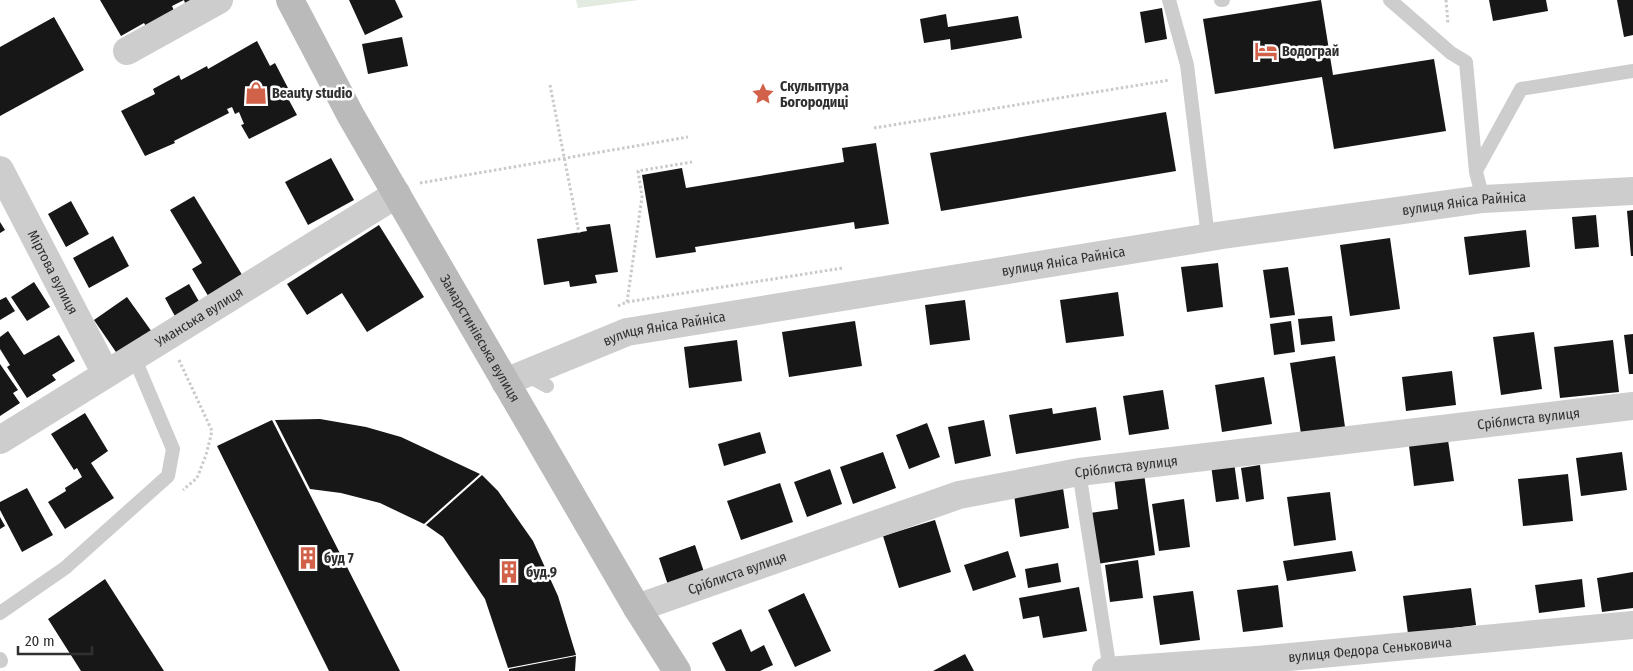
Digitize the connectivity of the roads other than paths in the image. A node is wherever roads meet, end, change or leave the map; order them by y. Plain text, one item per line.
1 (219, 0) edge
2 (290, 0) edge
3 (1169, 0) edge
4 (1390, 0) edge
5 (127, 51) dead end
6 (1633, 71) edge
7 (1476, 172) junction
8 (2, 180) edge
9 (405, 189) junction
10 (1633, 191) edge
11 (1483, 199) junction
12 (1208, 237) junction
13 (134, 357) junction
14 (106, 374) junction
15 (525, 380) junction
16 (1633, 406) edge
17 (0, 440) edge
18 (1079, 472) junction
19 (637, 608) junction
20 (0, 613) edge
21 (1633, 625) edge
22 (1258, 665) edge
23 (1108, 670) edge
24 (677, 671) edge

1 - 5 street
2 - 9 main road, Замарстинівська вулиця
3 - 12 lane
4 - 7 lane
6 - 7 lane
7 - 11 lane
8 - 14 street, Міртова вулиця
9 - 13 street, Уманська вулиця
9 - 15 main road, Замарстинівська вулиця
10 - 11 street, вулиця Яніса Райніса
11 - 12 street, вулиця Яніса Райніса
12 - 15 street, вулиця Яніса Райніса
13 - 14 street, Уманська вулиця
13 - 20 lane
14 - 17 street, Уманська вулиця
15 - 19 main road, Замарстинівська вулиця
16 - 18 street, Сріблиста вулиця
18 - 19 street, Сріблиста вулиця
18 - 23 lane
19 - 24 main road, Замарстинівська вулиця
21 - 22 street, вулиця Федора Сеньковича
22 - 23 street, вулиця Федора Сеньковича

